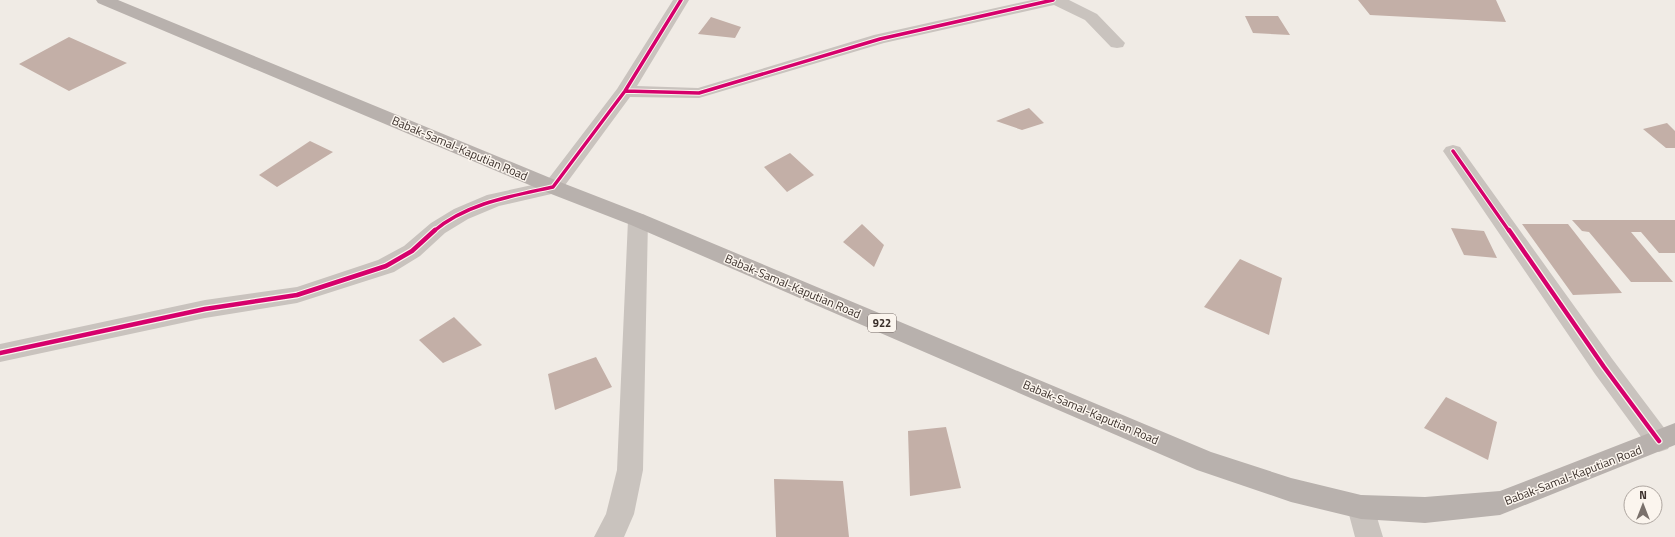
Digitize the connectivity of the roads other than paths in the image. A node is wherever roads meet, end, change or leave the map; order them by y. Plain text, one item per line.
1 (104, 0) edge
2 (681, 0) edge
3 (1053, 0) edge
4 (1057, 0) edge
5 (1117, 43) dead end
6 (625, 91) junction
7 (1453, 151) dead end
8 (553, 187) junction
9 (638, 220) junction
10 (0, 353) edge
11 (1667, 438) edge
12 (1361, 507) junction
13 (608, 537) edge
14 (1369, 537) edge

1 - 8 main road, Babak-Samal-Kaputian Road / 922
2 - 6 street
3 - 6 street
4 - 5 street
6 - 8 street
7 - 11 street
8 - 9 main road, Babak-Samal-Kaputian Road / 922
8 - 10 street
9 - 12 main road, Babak-Samal-Kaputian Road / 922
9 - 13 street
11 - 12 main road, Babak-Samal-Kaputian Road / 922
12 - 14 street

